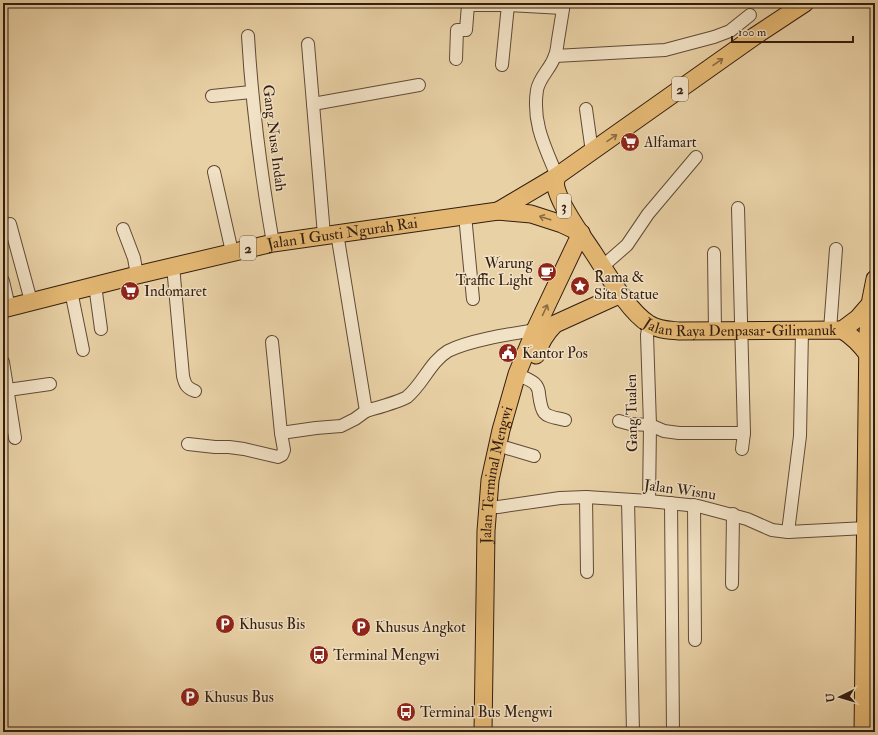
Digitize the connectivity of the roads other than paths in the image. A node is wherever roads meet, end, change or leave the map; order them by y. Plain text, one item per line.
1 (805, 3) edge
2 (508, 5) junction
3 (564, 5) edge
4 (750, 15) dead end
5 (248, 36) dead end
6 (308, 44) dead end
7 (555, 56) junction
8 (456, 59) dead end
9 (502, 65) dead end
10 (419, 85) dead end
11 (251, 92) junction
12 (212, 96) dead end
13 (313, 104) junction
14 (586, 109) dead end
15 (592, 152) junction
16 (696, 157) dead end
17 (214, 172) dead end
18 (557, 176) junction
19 (738, 208) dead end
20 (498, 211) junction
21 (465, 215) junction
22 (10, 224) dead end
23 (123, 229) dead end
24 (581, 233) junction
25 (331, 234) junction
26 (273, 243) junction
27 (836, 249) dead end
28 (232, 252) junction
29 (714, 252) dead end
30 (173, 266) junction
31 (603, 266) junction
32 (137, 275) junction
33 (875, 279) edge
34 (3, 281) edge
35 (95, 285) junction
36 (71, 291) junction
37 (621, 294) junction
38 (473, 299) dead end
39 (31, 301) junction
40 (871, 303) junction
41 (6, 308) edge
42 (649, 324) junction
43 (799, 327) junction
44 (101, 330) dead end
45 (535, 330) junction
46 (836, 330) junction
47 (742, 331) junction
48 (715, 332) junction
49 (872, 332) edge
50 (272, 342) dead end
51 (83, 350) dead end
52 (869, 356) junction
53 (3, 362) edge
54 (522, 377) junction
55 (50, 384) dead end
56 (8, 390) junction
57 (195, 391) dead end
58 (366, 411) junction
59 (565, 420) dead end
60 (619, 421) dead end
61 (650, 425) junction
62 (281, 433) junction
63 (744, 433) junction
64 (15, 438) dead end
65 (188, 444) dead end
66 (507, 448) junction
67 (742, 449) dead end
68 (534, 456) dead end
69 (871, 458) edge
70 (586, 497) junction
71 (628, 500) junction
72 (649, 501) junction
73 (671, 503) junction
74 (694, 505) junction
75 (493, 507) junction
76 (732, 514) junction
77 (866, 528) junction
78 (788, 532) junction
79 (587, 572) dead end
80 (732, 584) dead end
81 (869, 610) edge
82 (695, 640) dead end
83 (482, 732) edge
84 (493, 732) edge
85 (633, 732) edge
86 (673, 732) edge
87 (863, 732) edge

15 -> 1 highway, 2
2 - 3 street
2 - 8 street
2 - 9 street
3 - 7 street
4 - 7 street
5 - 11 street, Gang Nusa Indah
6 - 13 street
7 - 18 street
10 - 13 street
11 - 12 street
11 - 26 street, Gang Nusa Indah
13 - 25 street
14 - 15 street
15 - 18 highway, 2
16 - 31 street
17 - 28 street
18 - 20 highway, 2
18 - 24 highway, Jalan Raya Denpasar-Gilimanuk / 3
19 - 47 street
20 - 21 highway, Jalan I Gusti Ngurah Rai / 2
24 -> 20 highway, 2
21 - 25 highway, Jalan I Gusti Ngurah Rai / 2
21 - 38 street
22 - 39 street
23 - 32 street
24 - 31 highway, Jalan Raya Denpasar-Gilimanuk
45 -> 24 highway, Jalan Terminal Mengwi
25 - 26 highway, Jalan I Gusti Ngurah Rai / 2
25 - 58 street
26 - 28 highway, Jalan I Gusti Ngurah Rai / 2
27 - 46 street
28 - 30 highway, Jalan I Gusti Ngurah Rai / 2
29 - 48 street
30 - 32 highway, Jalan I Gusti Ngurah Rai / 2
30 - 57 street
31 - 37 highway, Jalan Raya Denpasar-Gilimanuk
32 - 35 highway, Jalan I Gusti Ngurah Rai / 2
33 - 40 highway
34 - 41 street
35 - 36 highway, Jalan I Gusti Ngurah Rai / 2
35 - 44 street
36 - 39 highway, Jalan I Gusti Ngurah Rai / 2
36 - 51 street
37 - 42 highway, Jalan Raya Denpasar-Gilimanuk
37 - 54 highway, Jalan Terminal Mengwi
39 - 41 highway, Jalan I Gusti Ngurah Rai / 2
40 - 46 highway
40 - 49 highway
42 - 48 highway, Jalan Raya Denpasar-Gilimanuk
42 - 61 street, Gang Tualen
43 - 46 highway, Jalan Raya Denpasar-Gilimanuk
43 - 47 highway, Jalan Raya Denpasar-Gilimanuk
43 - 78 street
45 - 54 highway, Jalan Terminal Mengwi
45 - 58 street
46 - 52 highway, Jalan Raya Denpasar-Gilimanuk
47 - 48 highway, Jalan Raya Denpasar-Gilimanuk
47 - 63 street
49 - 52 highway
50 - 62 street
52 - 69 highway
53 - 56 street
54 - 59 street
54 - 66 highway, Jalan Terminal Mengwi
54 - 75 highway, Jalan Terminal Mengwi
55 - 56 street
56 - 64 street
58 - 62 street
60 - 61 street
61 - 63 street
61 - 72 street, Gang Tualen
62 - 65 street
63 - 67 street
66 - 68 street
66 - 75 highway, Jalan Terminal Mengwi
69 - 77 highway
70 - 71 street, Jalan Wisnu
70 - 75 street, Jalan Wisnu
70 - 79 street
71 - 72 street, Jalan Wisnu
71 - 85 street
72 - 73 street, Jalan Wisnu
73 - 74 street, Jalan Wisnu
73 - 86 street
74 - 76 street, Jalan Wisnu
74 - 82 street
75 - 83 highway, Jalan Terminal Mengwi
75 - 84 highway, Jalan Terminal Mengwi
76 - 78 street, Jalan Wisnu
76 - 80 street
77 - 78 street, Jalan Wisnu
77 - 81 highway
81 - 87 highway

